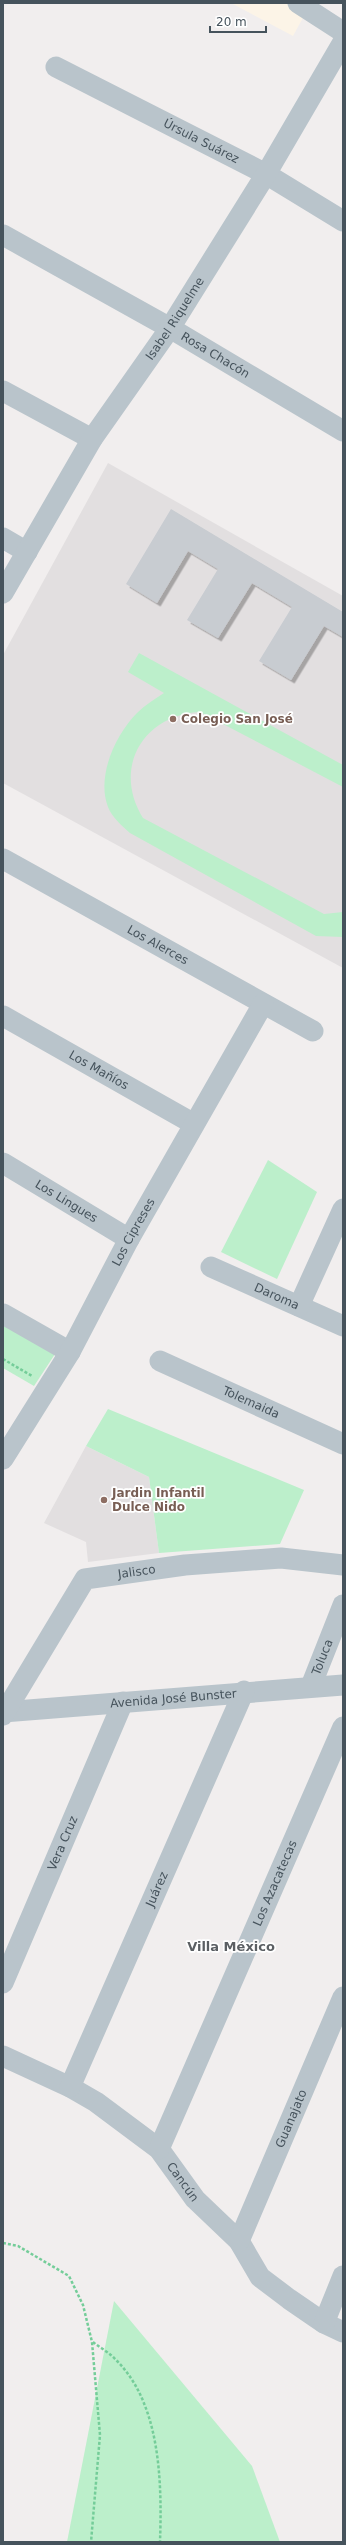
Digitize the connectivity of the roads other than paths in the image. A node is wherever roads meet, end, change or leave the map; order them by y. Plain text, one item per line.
1 (298, 3) edge
2 (343, 32) edge
3 (343, 42) edge
4 (56, 67) dead end
5 (337, 68) edge
6 (266, 174) junction
7 (343, 221) edge
8 (3, 235) edge
9 (170, 328) junction
10 (3, 391) edge
11 (343, 431) edge
12 (92, 439) junction
13 (3, 538) edge
14 (27, 552) junction
15 (3, 593) edge
16 (3, 859) edge
17 (263, 1004) junction
18 (3, 1016) edge
19 (313, 1031) dead end
20 (194, 1124) junction
21 (3, 1163) edge
22 (343, 1209) edge
23 (129, 1239) junction
24 (211, 1267) dead end
25 (299, 1306) junction
26 (3, 1314) edge
27 (343, 1326) edge
28 (70, 1352) junction
29 (160, 1360) dead end
30 (343, 1444) edge
31 (3, 1459) edge
32 (343, 1565) edge
33 (343, 1605) edge
34 (343, 1685) edge
35 (311, 1686) junction
36 (244, 1692) junction
37 (123, 1702) junction
38 (3, 1713) edge
39 (343, 1727) edge
40 (3, 1983) edge
41 (343, 1997) edge
42 (3, 2056) edge
43 (70, 2087) junction
44 (159, 2149) junction
45 (239, 2241) junction
46 (343, 2276) edge
47 (324, 2323) junction
48 (343, 2332) edge

1 - 2 street
3 - 5 street, Isabel Riquelme
4 - 6 street, Úrsula Suárez
5 - 6 street, Isabel Riquelme
6 - 7 street, Úrsula Suárez
6 - 9 street, Isabel Riquelme
8 - 9 street, Rosa Chacón
9 - 11 street, Rosa Chacón
9 - 12 street, Isabel Riquelme
10 - 12 street
12 - 14 street, Isabel Riquelme
13 - 14 street
14 - 15 street, Isabel Riquelme
16 - 17 street, Los Alerces
17 - 19 street, Los Alerces
17 - 20 street, Los Cipreses
18 - 20 street, Los Mañíos
20 - 23 street, Los Cipreses
21 - 23 street, Los Lingues
22 - 25 street
23 - 28 street, Los Cipreses
24 - 25 street, Daroma
25 - 27 street, Daroma
26 - 28 street
28 - 31 street, Los Cipreses
29 - 30 street, Tolemaida
32 - 38 street, Jalisco
33 - 35 street, Toluca
34 - 35 street, Avenida José Bunster
35 - 36 street, Avenida José Bunster
36 - 37 street, Avenida José Bunster
36 - 43 street, Juárez
37 - 38 street, Avenida José Bunster
37 - 40 street, Vera Cruz
39 - 44 street, Los Azacatecas
41 - 45 street, Guanajato
42 - 43 street, Cancún
43 - 44 street, Cancún
44 - 45 street, Cancún
45 - 47 street, Cancún
46 - 47 street
47 - 48 street, Cancún

